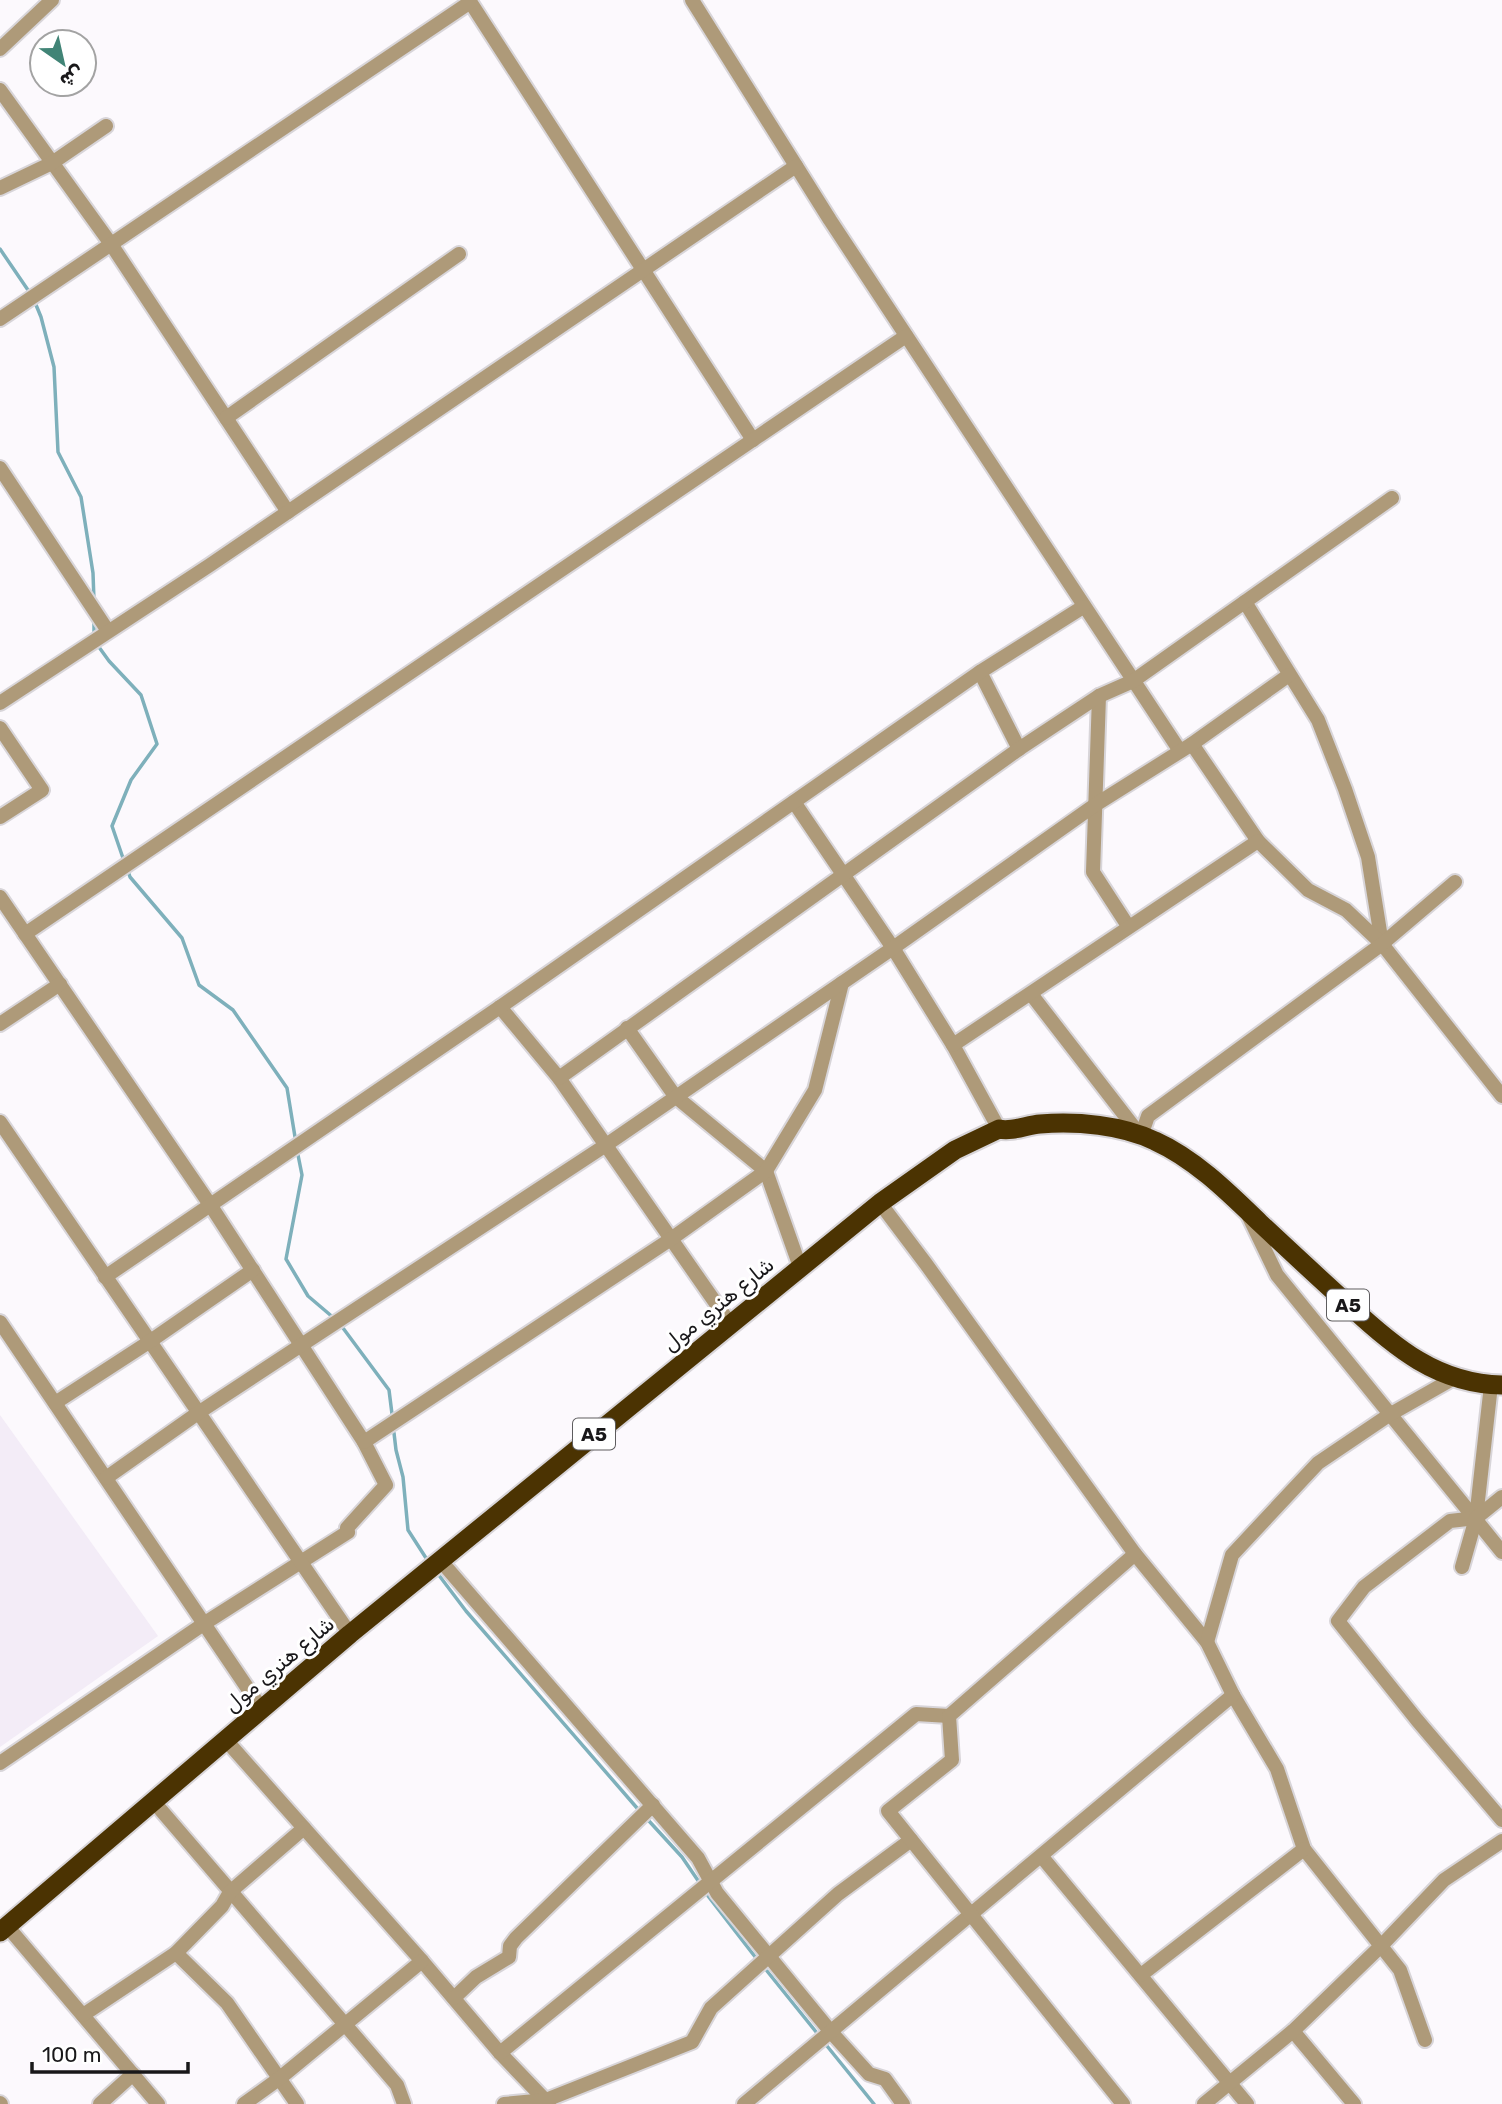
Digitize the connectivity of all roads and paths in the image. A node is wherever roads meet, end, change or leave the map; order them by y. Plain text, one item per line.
1 (52, 0) edge
2 (691, 0) edge
3 (469, 2) edge
4 (0, 49) edge
5 (0, 90) edge
6 (106, 126) dead end
7 (52, 163) junction
8 (796, 166) junction
9 (0, 188) edge
10 (111, 244) junction
11 (459, 254) dead end
12 (643, 271) junction
13 (0, 319) edge
14 (906, 336) junction
15 (226, 418) junction
16 (753, 440) junction
17 (0, 468) edge
18 (1392, 498) dead end
19 (288, 512) junction
20 (1245, 602) junction
21 (1083, 607) junction
22 (108, 631) junction
23 (980, 671) junction
24 (1289, 675) junction
25 (1133, 681) junction
26 (1099, 696) junction
27 (0, 703) edge
28 (0, 728) edge
29 (1186, 748) junction
30 (1019, 749) junction
31 (794, 802) junction
32 (1095, 805) junction
33 (0, 817) edge
34 (1258, 841) junction
35 (844, 876) junction
36 (1455, 882) dead end
37 (0, 897) edge
38 (1128, 926) junction
39 (26, 933) junction
40 (1382, 944) junction
41 (893, 948) junction
42 (842, 983) junction
43 (60, 984) junction
44 (1031, 995) junction
45 (500, 1007) junction
46 (0, 1024) edge
47 (626, 1028) junction
48 (953, 1045) junction
49 (559, 1078) junction
50 (1502, 1096) edge
51 (675, 1097) junction
52 (0, 1122) edge
53 (999, 1129) junction
54 (1141, 1136) junction
55 (606, 1145) junction
56 (766, 1171) junction
57 (880, 1203) junction
58 (211, 1206) junction
59 (1246, 1210) junction
60 (671, 1239) junction
61 (800, 1267) junction
62 (253, 1270) junction
63 (104, 1277) junction
64 (0, 1322) edge
65 (731, 1325) junction
66 (149, 1342) junction
67 (301, 1345) junction
68 (1456, 1377) junction
69 (1497, 1385) edge
70 (55, 1403) junction
71 (198, 1413) junction
72 (1389, 1415) junction
73 (364, 1442) junction
74 (106, 1478) junction
75 (1502, 1497) edge
76 (1476, 1518) junction
77 (1502, 1552) edge
78 (1135, 1554) junction
79 (440, 1560) junction
80 (301, 1562) junction
81 (1462, 1567) dead end
82 (205, 1623) junction
83 (350, 1634) junction
84 (1207, 1642) junction
85 (1233, 1695) junction
86 (261, 1708) junction
87 (949, 1716) junction
88 (225, 1739) junction
89 (0, 1763) edge
90 (154, 1802) junction
91 (653, 1805) junction
92 (1502, 1820) edge
93 (304, 1828) junction
94 (911, 1840) junction
95 (1502, 1841) edge
96 (1304, 1849) junction
97 (1042, 1857) junction
98 (711, 1882) junction
99 (230, 1892) junction
100 (972, 1915) junction
101 (4, 1929) edge
102 (1381, 1946) junction
103 (176, 1953) junction
104 (769, 1957) junction
105 (422, 1961) junction
106 (1141, 1975) junction
107 (454, 1998) junction
108 (83, 2015) junction
109 (344, 2025) junction
110 (1293, 2031) junction
111 (831, 2032) junction
112 (1425, 2040) dead end
113 (500, 2053) junction
114 (133, 2074) junction
115 (280, 2078) junction
116 (1230, 2084) junction
117 (547, 2102) edge
118 (100, 2104) edge
119 (158, 2104) edge
120 (244, 2104) edge
121 (297, 2104) edge
122 (404, 2104) edge
123 (504, 2104) edge
124 (744, 2104) edge
125 (903, 2104) edge
126 (1123, 2104) edge
127 (1204, 2104) edge
128 (1247, 2104) edge
129 (1354, 2104) edge

1 - 4 street
2 - 8 street
3 - 10 street
3 - 12 street
5 - 7 street
6 - 7 street
7 - 9 street
7 - 10 street
8 - 12 street
8 - 14 street
10 - 13 street
10 - 15 street
11 - 15 street
12 - 16 street
12 - 19 street
14 - 16 street
14 - 21 street
15 - 19 street
16 - 39 street
17 - 22 street
18 - 20 street
19 - 22 street
20 - 24 street
20 - 25 street
21 - 23 street
21 - 25 street
22 - 27 street
23 - 30 street
23 - 31 street
24 - 29 street
24 - 40 street
25 - 26 street
25 - 29 street
26 - 30 street
26 - 32 street
28 - 33 street
29 - 32 street
29 - 34 street
30 - 35 street
31 - 35 street
31 - 45 street
32 - 38 street
32 - 41 street
34 - 38 street
34 - 40 street
35 - 41 street
35 - 47 street
36 - 40 street
37 - 39 street
38 - 44 street
39 - 43 street
40 - 50 street
40 - 54 street
41 - 42 street
41 - 48 street
42 - 51 street
42 - 56 street
43 - 46 street
43 - 58 street
44 - 48 street
44 - 54 street
45 - 49 street
45 - 58 street
47 - 49 street
47 - 51 street
48 - 53 street
49 - 55 street
51 - 55 street
51 - 56 street
52 - 63 street
53 - 54 highway, شارع هنري مول / A5
53 - 57 highway, شارع هنري مول / A5
54 - 59 highway, شارع هنري مول / A5
55 - 60 street
55 - 67 street
56 - 60 street
56 - 61 street
57 - 61 highway, شارع هنري مول / A5
57 - 78 street
58 - 62 street
58 - 63 street
59 - 68 highway, شارع هنري مول / A5
59 - 72 street
60 - 65 street
60 - 73 street
61 - 65 highway, شارع هنري مول / A5
62 - 66 street
62 - 67 street
63 - 66 street
64 - 70 street
65 - 79 highway, شارع هنري مول / A5
66 - 70 street
66 - 71 street
67 - 71 street
67 - 73 street
68 - 69 highway, شارع هنري مول / A5
68 - 72 street
69 - 76 street
70 - 74 street
71 - 74 street
71 - 80 street
72 - 76 street
72 - 84 street
73 - 80 street
74 - 82 street
75 - 76 street
76 - 77 street
76 - 81 street
76 - 92 street
78 - 84 street
78 - 87 street
79 - 83 highway, شارع هنري مول / A5
79 - 91 street
80 - 82 street
80 - 83 street
82 - 86 street
82 - 89 street
83 - 86 highway, شارع هنري مول / A5
84 - 85 street
85 - 96 street
85 - 97 street
86 - 88 highway, شارع هنري مول / A5
87 - 94 street
87 - 98 street
88 - 90 highway, شارع هنري مول / A5
88 - 93 street
90 - 99 street
90 - 101 highway, شارع هنري مول / A5
91 - 98 street
91 - 107 street
93 - 99 street
93 - 105 street
94 - 100 street
94 - 104 street
95 - 102 street
96 - 102 street
96 - 106 street
97 - 100 street
97 - 106 street
98 - 104 street
98 - 113 street
99 - 103 street
99 - 109 street
100 - 111 street
100 - 126 street
101 - 108 street
102 - 110 street
102 - 112 street
103 - 108 street
103 - 115 street
104 - 111 street
104 - 117 street
105 - 107 street
105 - 109 street
106 - 116 street
107 - 113 street
108 - 114 street
109 - 115 street
109 - 122 street
110 - 116 street
110 - 129 street
111 - 124 street
111 - 125 street
113 - 117 street
114 - 118 street
114 - 119 street
115 - 120 street
115 - 121 street
116 - 127 street
116 - 128 street
117 - 123 street

